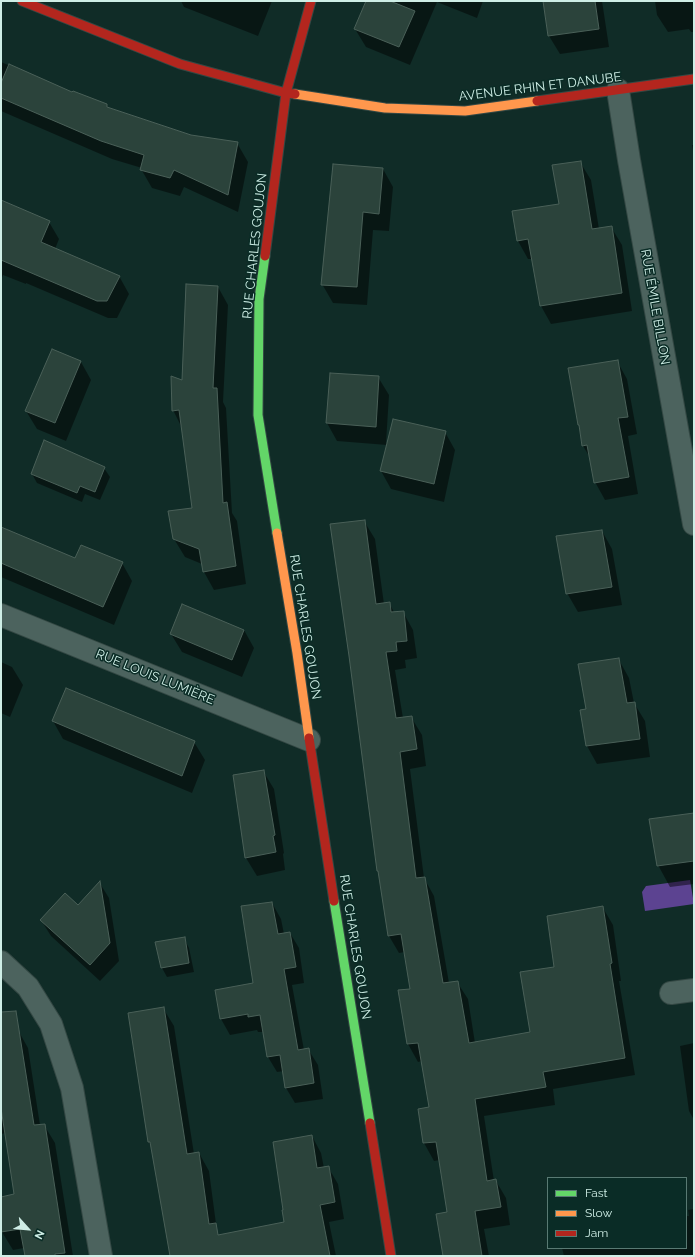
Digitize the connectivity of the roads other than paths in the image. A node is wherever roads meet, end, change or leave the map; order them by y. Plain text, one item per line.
1 (22, 1) edge
2 (311, 1) edge
3 (694, 79) edge
4 (618, 90) junction
5 (286, 93) junction
6 (694, 524) edge
7 (1, 615) edge
8 (309, 740) junction
9 (1, 962) edge
10 (694, 990) edge
11 (670, 993) dead end
12 (101, 1256) edge
13 (391, 1256) edge

1 - 5 street, AVENUE RHIN ET DANUBE
2 - 5 street, RUE CHARLES GOUJON
3 - 4 street, AVENUE RHIN ET DANUBE
4 - 5 street, AVENUE RHIN ET DANUBE
4 - 6 street, RUE ÉMILE BILLON
5 - 8 street, RUE CHARLES GOUJON
7 - 8 street, RUE LOUIS LUMIÈRE
8 - 13 street, RUE CHARLES GOUJON
9 - 12 street
10 - 11 street

